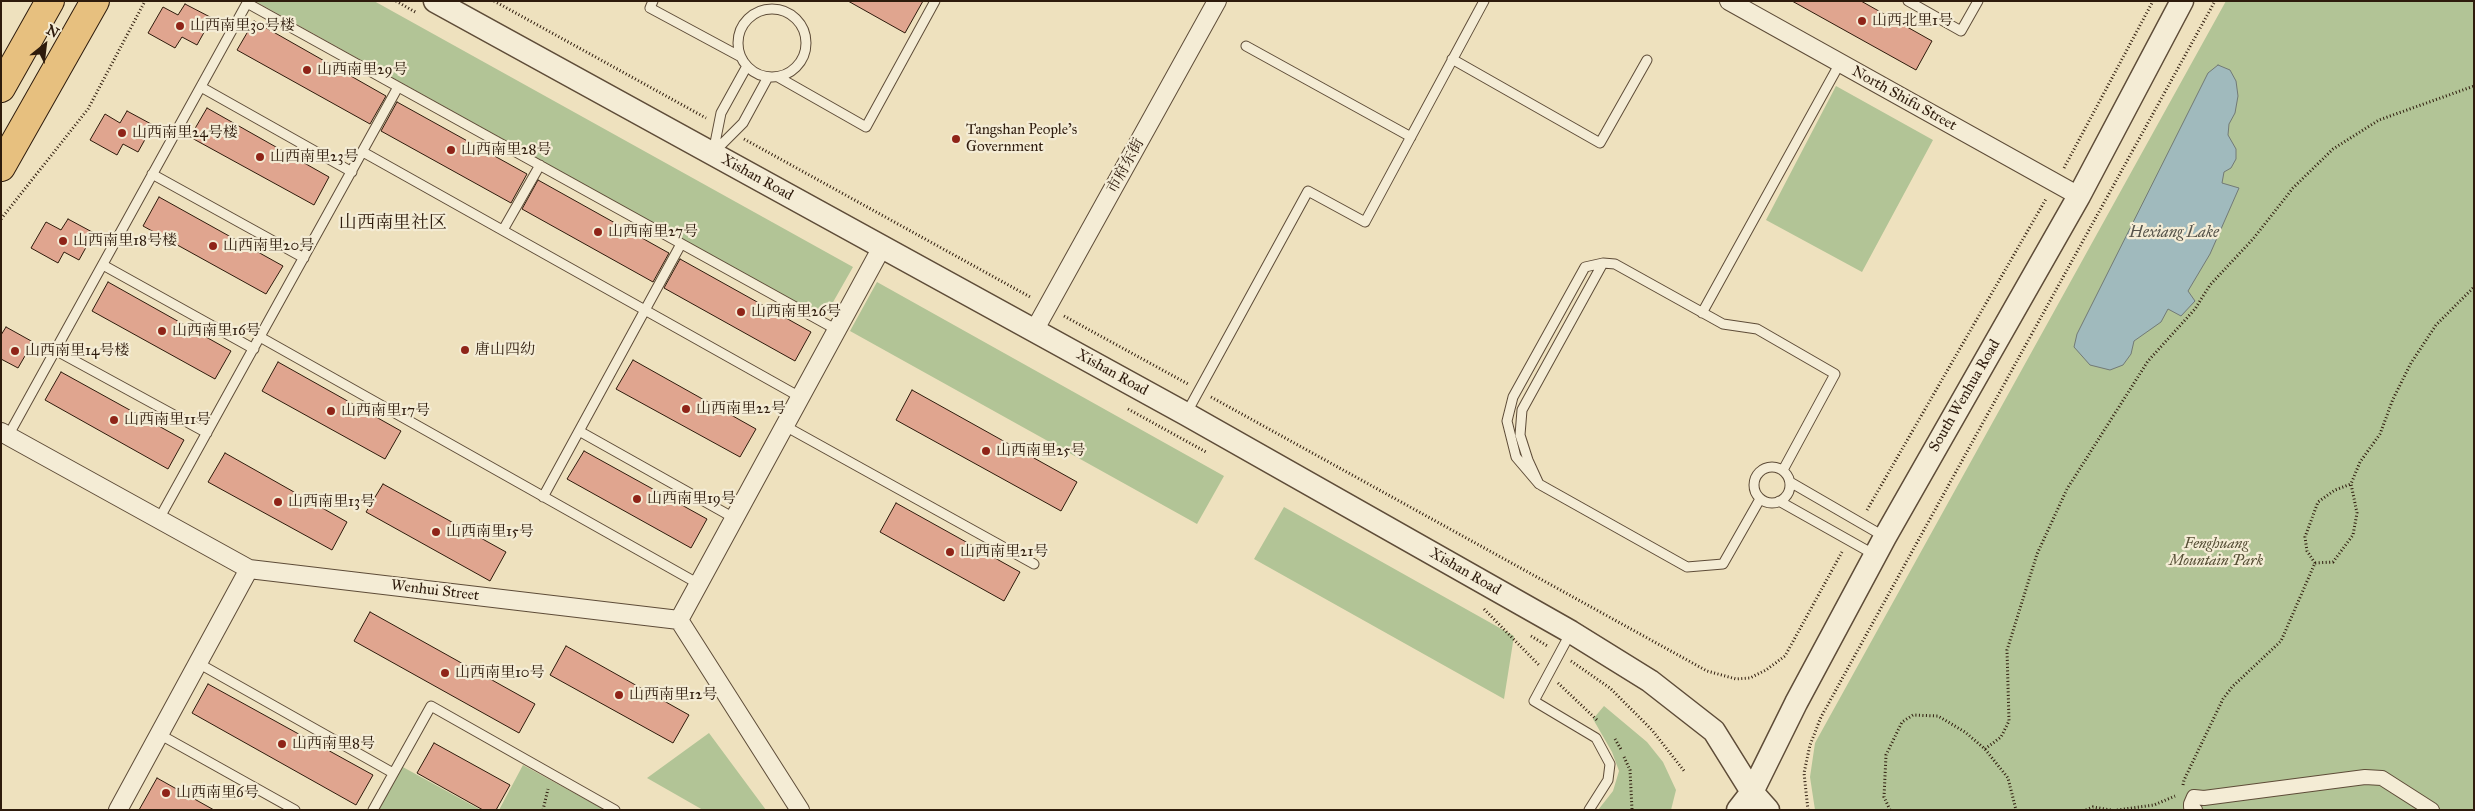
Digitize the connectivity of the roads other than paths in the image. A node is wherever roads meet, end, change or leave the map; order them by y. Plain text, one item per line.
1 (50, 1) edge
2 (95, 1) edge
3 (435, 1) edge
4 (653, 1) edge
5 (935, 1) edge
6 (1217, 1) edge
7 (1484, 1) edge
8 (1729, 1) edge
9 (1908, 1) edge
10 (1978, 1) edge
11 (2182, 1) edge
12 (1246, 46) dead end
13 (741, 57) junction
14 (1452, 59) junction
15 (1647, 60) dead end
16 (1840, 63) junction
17 (747, 66) junction
18 (768, 77) junction
19 (778, 77) junction
20 (201, 87) junction
21 (398, 87) junction
22 (1, 88) edge
23 (1411, 136) junction
24 (363, 152) junction
25 (713, 154) junction
26 (540, 165) junction
27 (1, 167) edge
28 (352, 172) junction
29 (152, 174) junction
30 (2079, 196) junction
31 (503, 230) junction
32 (681, 244) junction
33 (882, 247) junction
34 (304, 258) junction
35 (1602, 263) junction
36 (103, 265) junction
37 (645, 310) junction
38 (1702, 313) junction
39 (836, 330) junction
40 (1034, 331) junction
41 (260, 337) junction
42 (254, 349) junction
43 (56, 350) junction
44 (800, 397) junction
45 (1186, 414) junction
46 (784, 426) junction
47 (579, 431) junction
48 (207, 433) junction
49 (5, 434) edge
50 (1782, 470) junction
51 (1790, 482) junction
52 (1539, 484) junction
53 (542, 497) junction
54 (1760, 498) junction
55 (1779, 501) junction
56 (734, 518) junction
57 (159, 519) junction
58 (1880, 546) junction
59 (1034, 564) dead end
60 (249, 569) junction
61 (697, 583) junction
62 (678, 620) junction
63 (1571, 632) junction
64 (198, 663) junction
65 (159, 734) junction
66 (394, 773) junction
67 (1752, 792) junction
68 (118, 810) edge
69 (295, 810) edge
70 (373, 810) edge
71 (615, 810) edge
72 (800, 810) edge
73 (1589, 810) edge
74 (1720, 810) edge
75 (1738, 810) edge
76 (1768, 810) edge
77 (2195, 810) edge
78 (2432, 810) edge

1 - 22 main road
2 - 27 main road
3 - 25 street, Xishan Road
4 - 13 lane
5 - 19 lane
6 - 40 street, 市府东街
7 - 14 lane
8 - 16 street, North Shifu Street
9 - 10 lane
11 - 30 street, South Wenhua Road
12 - 23 lane
13 - 17 lane
13 - 19 lane
14 - 15 lane
14 - 23 lane
16 - 30 street, North Shifu Street
16 - 38 lane
17 - 18 lane
17 - 25 lane
18 - 19 lane
18 - 25 lane
20 - 21 lane
20 - 28 lane
20 - 29 lane
21 - 24 lane
21 - 26 lane
23 - 45 lane
24 - 28 lane
24 - 31 lane
25 - 33 street, Xishan Road
26 - 31 lane
26 - 32 lane
28 - 34 lane
29 - 34 lane
29 - 36 lane
30 - 58 street, South Wenhua Road
31 - 37 lane
32 - 37 lane
32 - 39 lane
33 - 39 street
33 - 40 street, Xishan Road
34 - 41 lane
35 - 38 lane
35 - 52 lane
35 - 52 lane
36 - 42 lane
36 - 43 lane
37 - 44 lane
37 - 47 lane
38 - 50 lane
39 - 44 street
40 - 45 street, Xishan Road
41 - 42 lane
41 - 53 lane
42 - 48 lane
43 - 48 lane
43 - 49 lane
44 - 46 street
45 - 63 street, Xishan Road
46 - 56 street
46 - 59 lane
47 - 53 lane
47 - 56 lane
48 - 57 lane
49 - 57 street, Wenhui Street
50 - 51 lane
50 - 54 lane
51 - 55 lane
51 - 58 lane
52 - 54 lane
53 - 61 lane
54 - 55 lane
55 - 58 lane
56 - 61 street
57 - 60 street, Wenhui Street
58 - 67 street, South Wenhua Road
60 - 62 street, Wenhui Street
60 - 64 street
61 - 62 street
62 - 72 street
63 - 67 street, Xishan Road
63 - 73 lane
64 - 65 street
64 - 66 lane
65 - 68 street
65 - 69 lane
66 - 70 lane
66 - 71 lane
67 - 74 street
67 - 75 street, South Wenhua Road
67 - 76 street, Xishan Road
77 - 78 street

